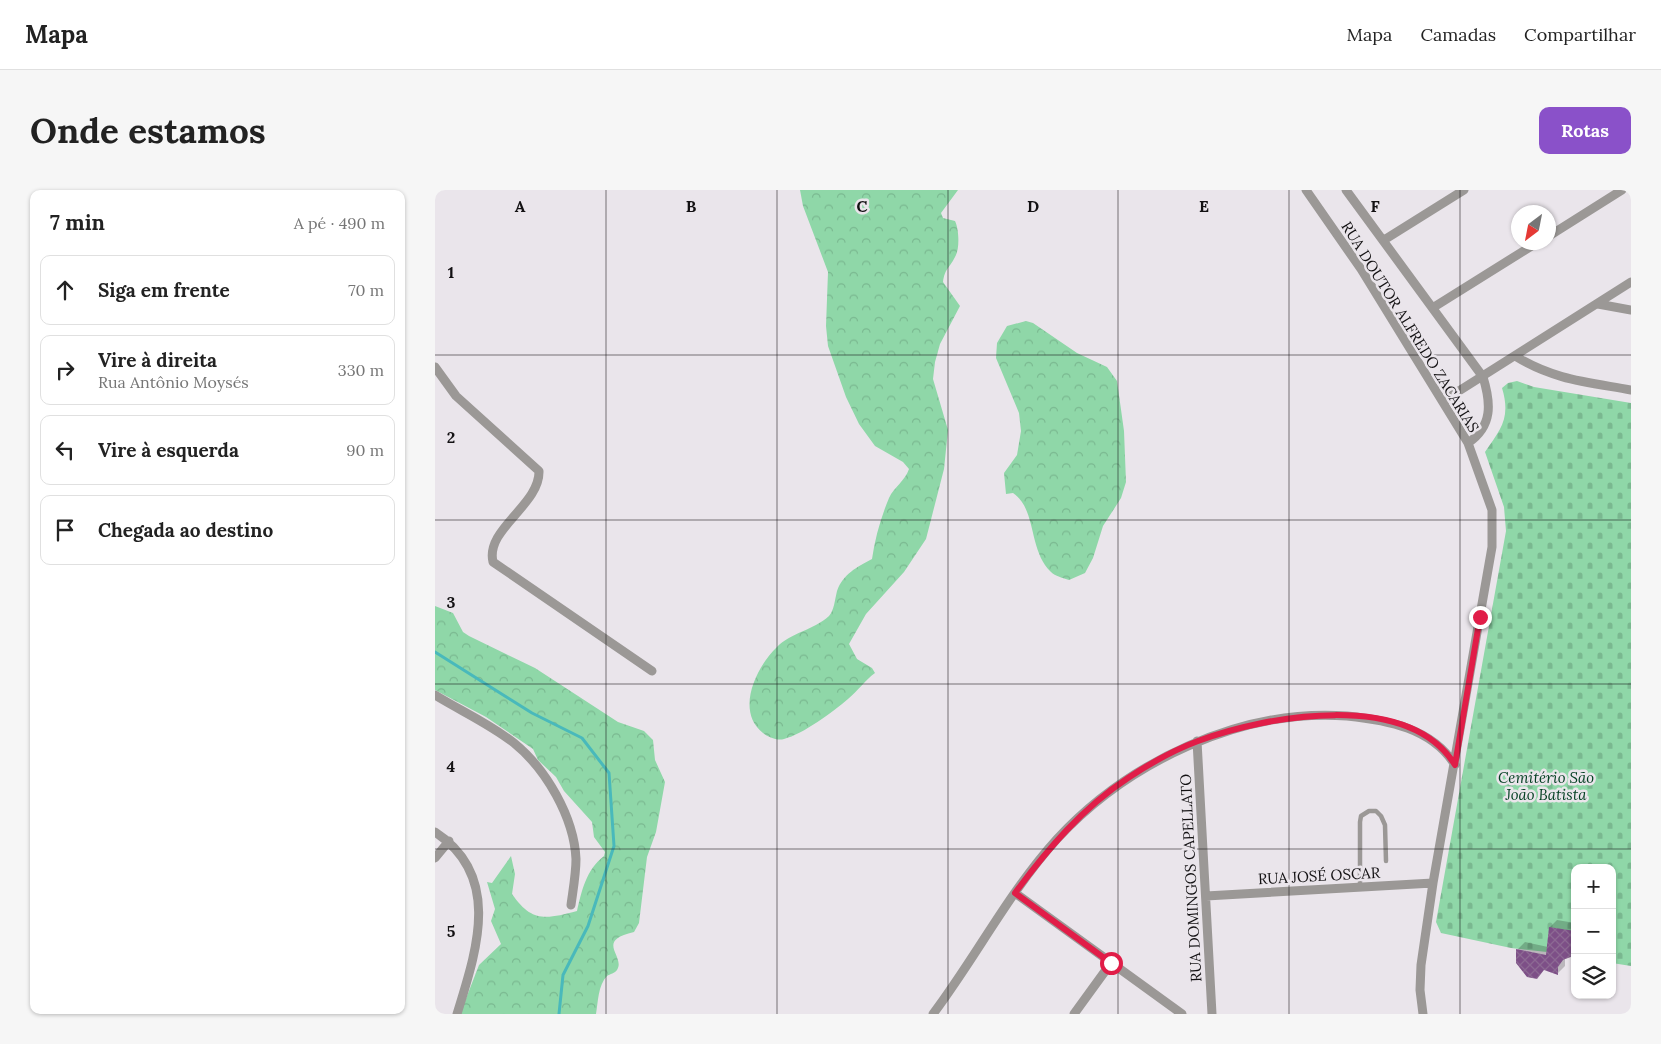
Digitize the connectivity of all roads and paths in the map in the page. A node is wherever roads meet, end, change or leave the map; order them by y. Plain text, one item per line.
1 (1306, 190) edge
2 (1346, 190) edge
3 (1464, 190) edge
4 (1622, 190) edge
5 (1556, 232) edge
6 (1384, 240) junction
7 (1525, 250) edge
8 (1631, 282) edge
9 (1598, 304) junction
10 (1434, 307) junction
11 (1631, 310) edge
12 (1515, 356) junction
13 (435, 367) edge
14 (1483, 377) junction
15 (1631, 390) edge
16 (1443, 401) junction
17 (1468, 443) junction
18 (652, 671) dead end
19 (435, 695) edge
20 (1197, 741) junction
21 (1455, 765) junction
22 (435, 832) edge
23 (449, 841) junction
24 (435, 858) edge
25 (1386, 861) dead end
26 (1433, 883) junction
27 (1361, 887) junction
28 (1015, 893) junction
29 (1206, 896) junction
30 (571, 905) dead end
31 (1111, 963) junction
32 (457, 1014) edge
33 (933, 1014) edge
34 (1074, 1014) edge
35 (1182, 1014) edge
36 (1212, 1014) edge
37 (1423, 1014) edge

1 - 16 street, RUA DOUTOR ALFREDO ZACARIAS
2 - 6 street
3 - 6 street
4 - 5 street
6 - 10 street
7 - 10 street
8 - 9 street
9 - 11 street
9 - 12 street
10 - 14 street
12 - 14 street
12 - 15 street
13 - 18 street
14 - 16 street
14 - 17 street
16 - 17 street, RUA DOUTOR ALFREDO ZACARIAS
17 - 21 street, RUA DOUTOR ALFREDO ZACARIAS
19 - 30 street
20 - 21 street
20 - 28 street
20 - 29 street, RUA DOMINGOS CAPELLATO
21 - 26 street, RUA DOUTOR ALFREDO ZACARIAS
22 - 23 street
23 - 24 street
23 - 32 street
25 - 27 lane
26 - 27 street, RUA JOSÉ OSCAR
26 - 37 street, RUA DOUTOR ALFREDO ZACARIAS
27 - 29 street, RUA JOSÉ OSCAR
28 - 31 street
28 - 33 street
29 - 36 street, RUA DOMINGOS CAPELLATO
31 - 34 street
31 - 35 street

